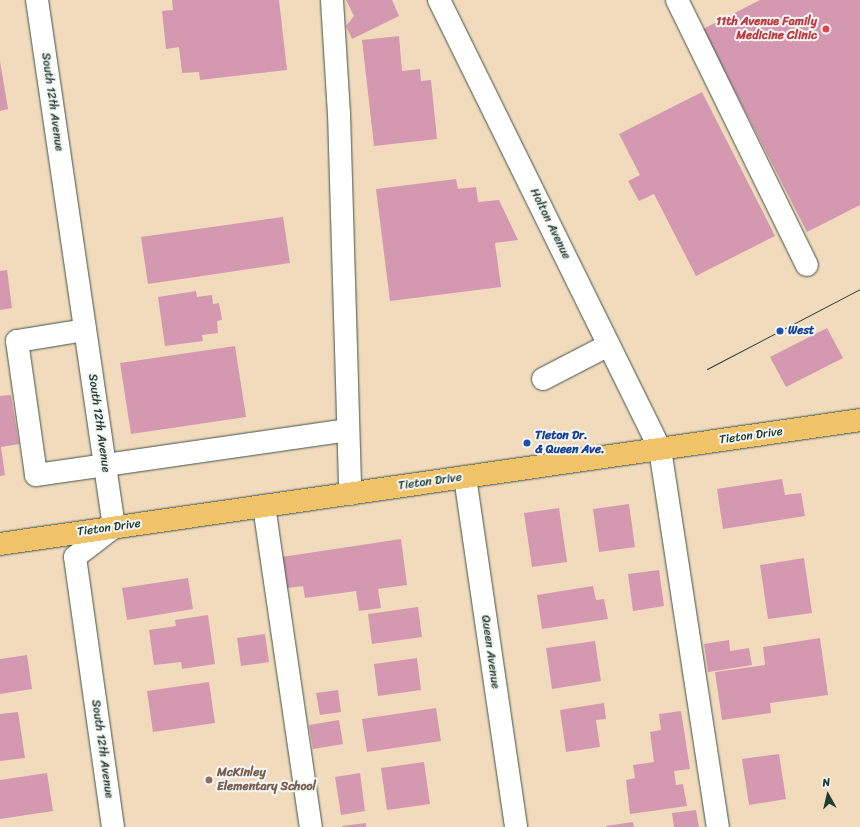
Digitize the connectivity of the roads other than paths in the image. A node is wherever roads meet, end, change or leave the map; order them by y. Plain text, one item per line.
1 (37, 0) edge
2 (332, 0) edge
3 (439, 0) edge
4 (677, 0) edge
5 (807, 266) dead end
6 (85, 330) junction
7 (609, 345) junction
8 (543, 379) dead end
9 (860, 420) edge
10 (348, 430) junction
11 (660, 449) junction
12 (105, 464) junction
13 (465, 477) junction
14 (350, 494) junction
15 (264, 506) junction
16 (114, 528) junction
17 (0, 544) edge
18 (113, 827) edge
19 (311, 827) edge
20 (516, 827) edge
21 (718, 827) edge

1 - 6 street, South 12th Avenue
2 - 10 street
3 - 7 street, Holton Avenue
4 - 5 street
6 - 12 street, South 12th Avenue
6 - 12 street
7 - 8 street
7 - 11 street, Holton Avenue
9 - 11 main road, Tieton Drive
10 - 12 street
10 - 14 street
11 - 13 main road, Tieton Drive
11 - 21 street, Holton Avenue
12 - 16 street, South 12th Avenue
13 - 14 main road, Tieton Drive
13 - 20 street, Queen Avenue
14 - 15 main road, Tieton Drive
15 - 16 main road, Tieton Drive
15 - 19 street
16 - 17 main road, Tieton Drive
16 - 18 street, South 12th Avenue

